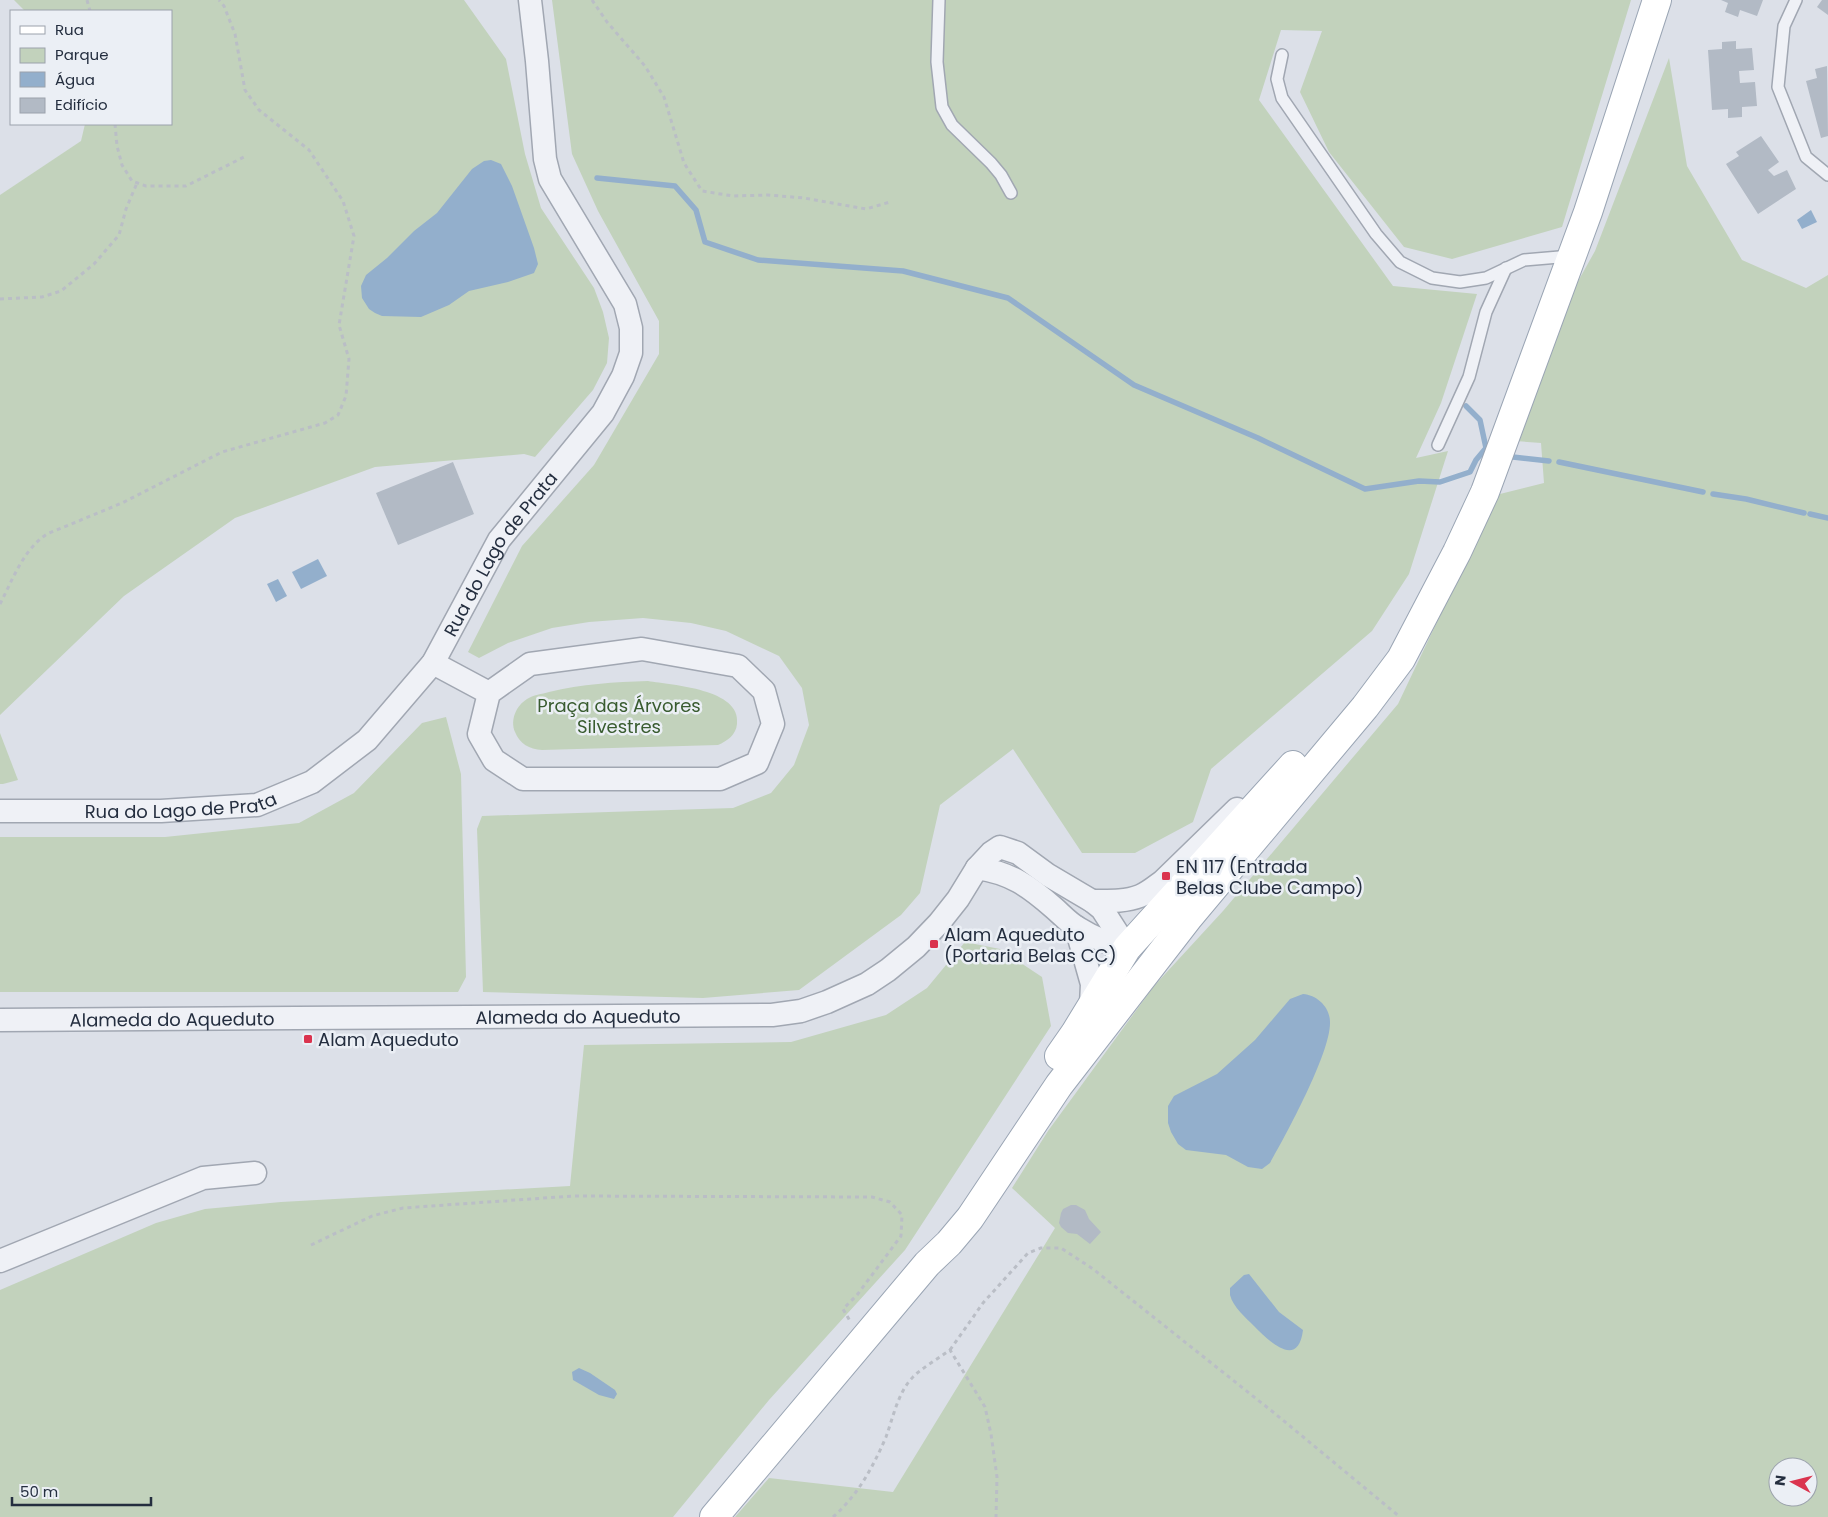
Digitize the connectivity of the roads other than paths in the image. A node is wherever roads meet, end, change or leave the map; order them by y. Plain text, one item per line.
1 (530, 0) edge
2 (939, 0) edge
3 (1657, 0) edge
4 (1796, 0) edge
5 (1282, 55) dead end
6 (1828, 175) edge
7 (1011, 193) dead end
8 (1572, 256) junction
9 (1506, 268) junction
10 (1438, 445) dead end
11 (1426, 613) junction
12 (432, 663) junction
13 (490, 693) junction
14 (1289, 769) junction
15 (0, 811) edge
16 (976, 868) junction
17 (1092, 901) junction
18 (1076, 927) junction
19 (1176, 934) junction
20 (1127, 948) junction
21 (1091, 1005) junction
22 (0, 1020) edge
23 (1059, 1085) junction
24 (255, 1173) dead end
25 (0, 1262) edge
26 (927, 1264) junction
27 (714, 1517) edge

1 - 12 street, Rua do Lago de Prata
2 - 7 lane
3 - 8 main road
4 - 6 lane
5 - 9 lane
8 - 9 lane
8 - 11 main road
9 - 10 lane
11 - 14 main road
11 - 19 main road
12 - 13 street
12 - 15 street, Rua do Lago de Prata
13 - 13 street
14 - 17 street
14 - 20 main road
16 - 17 street, Alameda do Aqueduto
16 - 18 street
16 - 22 street, Alameda do Aqueduto
17 - 20 street, Alameda do Aqueduto
18 - 20 street
18 - 21 street
19 - 20 main road
19 - 23 main road
20 - 21 main road
20 - 23 main road
21 - 26 main road
23 - 26 main road
24 - 25 street
26 - 27 main road

